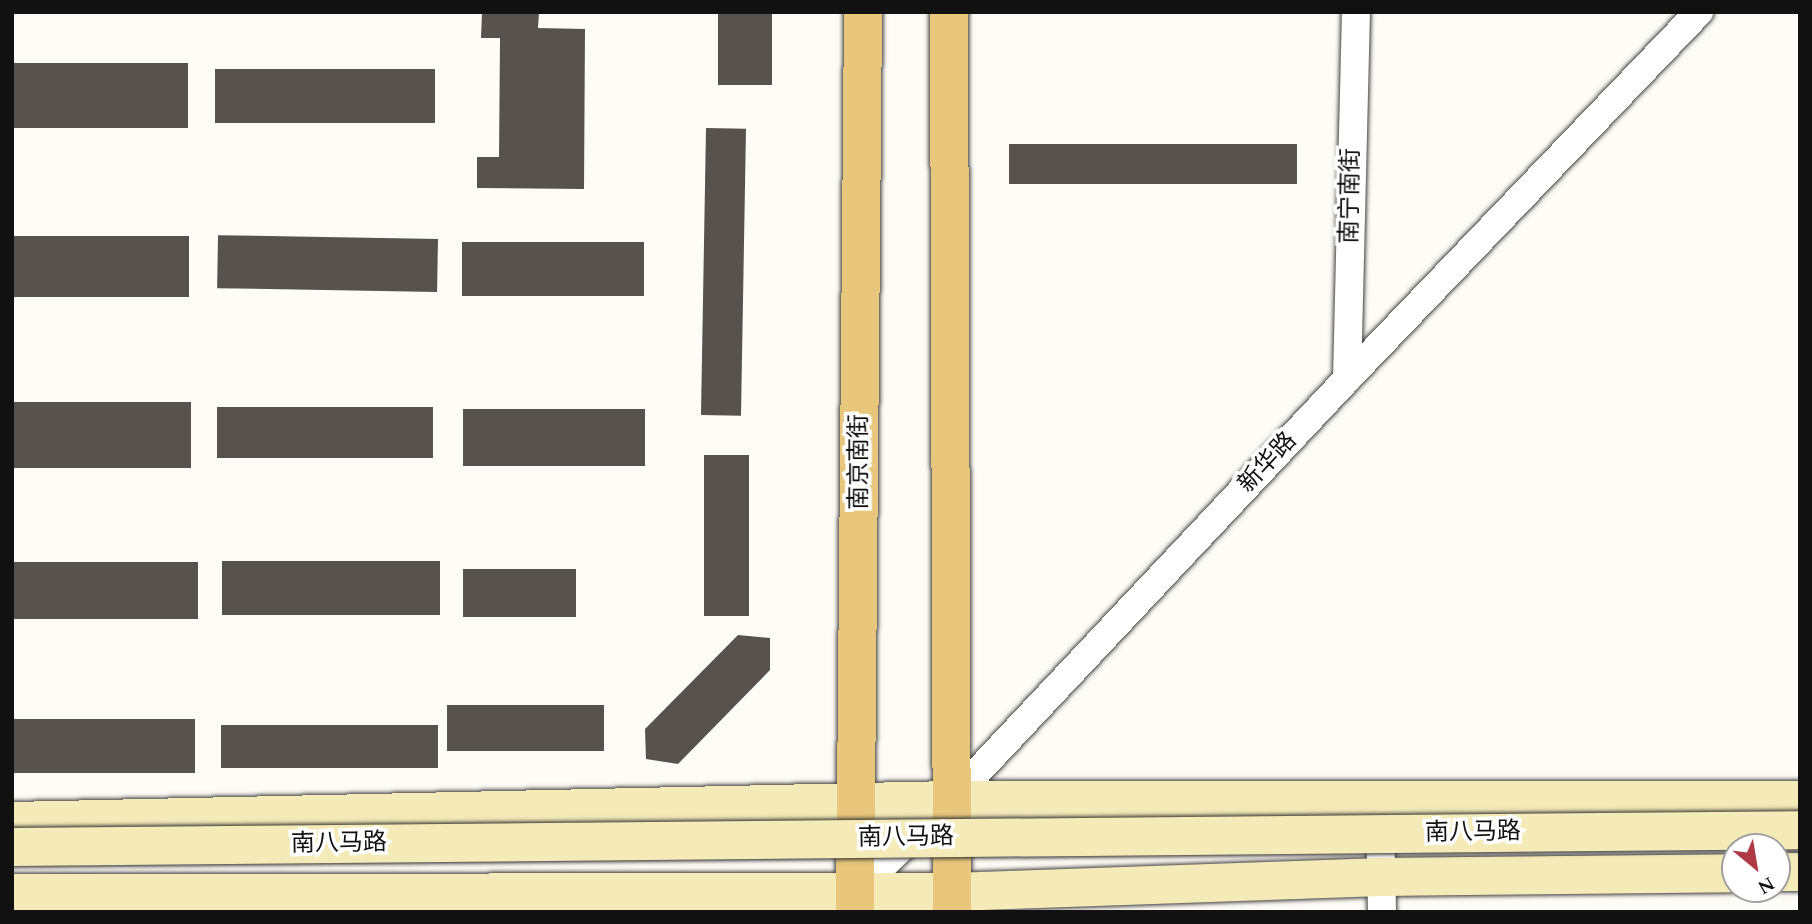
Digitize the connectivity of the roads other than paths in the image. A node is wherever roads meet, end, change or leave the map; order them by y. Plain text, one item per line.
1 (863, 12) edge
2 (949, 12) edge
3 (1356, 12) edge
4 (1699, 12) edge
5 (1347, 379) junction
6 (951, 800) junction
7 (1800, 800) edge
8 (1380, 802) junction
9 (858, 803) junction
10 (12, 821) edge
11 (1800, 830) edge
12 (12, 847) edge
13 (1721, 874) edge
14 (12, 893) edge
15 (1382, 894) edge
16 (952, 902) edge
17 (849, 905) edge

1 - 9 main road, 南京南街
2 - 6 main road
3 - 5 street, 南宁南街
4 - 5 street, 新华路
5 - 6 street, 新华路
6 - 8 main road, 南八马路
6 - 9 main road, 南八马路
6 - 16 main road
6 - 17 street, 新华路
7 - 8 main road, 南八马路
8 - 15 street
9 - 10 main road, 南八马路
9 - 17 main road, 南京南街
11 - 12 main road, 南八马路, bridge
13 - 15 main road
14 - 17 main road
15 - 16 main road
16 - 17 main road

